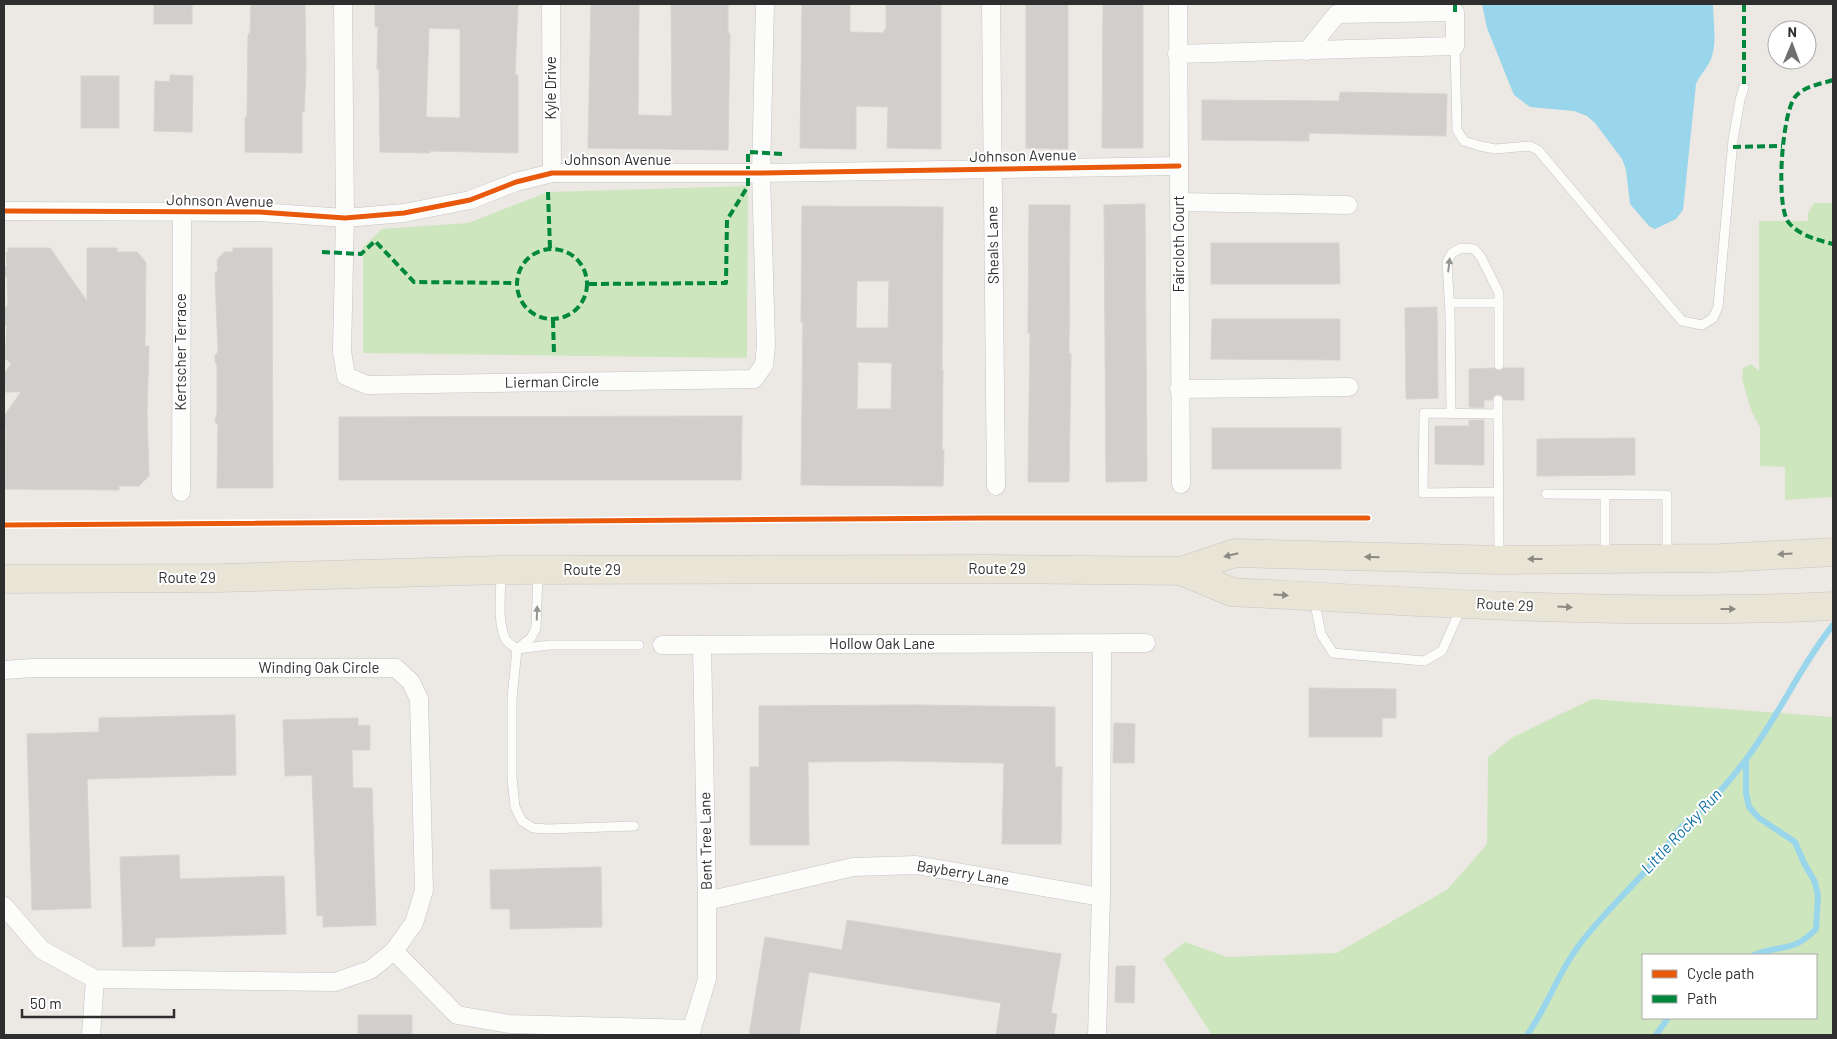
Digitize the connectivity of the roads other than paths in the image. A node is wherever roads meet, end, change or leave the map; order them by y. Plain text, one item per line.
1 (342, 4) edge
2 (551, 4) edge
3 (765, 4) edge
4 (991, 4) edge
5 (1178, 4) edge
6 (1455, 46) junction
7 (1307, 51) junction
8 (1177, 54) junction
9 (1744, 87) dead end
10 (1179, 166) junction
11 (993, 168) junction
12 (552, 173) junction
13 (761, 173) junction
14 (1179, 202) junction
15 (1348, 204) dead end
16 (4, 211) edge
17 (182, 213) junction
18 (345, 218) junction
19 (1499, 302) junction
20 (1449, 303) junction
21 (1498, 365) dead end
22 (1349, 387) dead end
23 (1179, 389) junction
24 (1498, 400) dead end
25 (1451, 413) junction
26 (1498, 414) junction
27 (1181, 484) dead end
28 (996, 486) dead end
29 (181, 492) dead end
30 (1499, 492) junction
31 (1546, 494) dead end
32 (1605, 494) junction
33 (1833, 552) edge
34 (1667, 558) junction
35 (1605, 559) junction
36 (1499, 560) junction
37 (501, 570) junction
38 (538, 570) junction
39 (1181, 571) junction
40 (4, 579) edge
41 (1313, 596) junction
42 (1464, 603) junction
43 (1833, 606) edge
44 (1146, 643) dead end
45 (639, 645) dead end
46 (662, 645) dead end
47 (702, 645) junction
48 (1102, 645) junction
49 (517, 649) junction
50 (4, 670) edge
51 (634, 826) dead end
52 (1101, 897) junction
53 (707, 901) junction
54 (4, 906) edge
55 (394, 951) junction
56 (95, 979) junction
57 (509, 1030) edge
58 (691, 1032) edge
59 (91, 1035) edge
60 (1097, 1035) edge

1 - 18 street, Lierman Circle
2 - 12 street, Kyle Drive
3 - 13 street, Lierman Circle
4 - 11 street, Sheals Lane
5 - 8 street, Faircloth Court
6 - 7 street
6 - 7 street
6 - 9 lane
7 - 8 street
8 - 10 street, Faircloth Court
10 - 11 street, Johnson Avenue
10 - 14 street, Faircloth Court
11 - 13 street, Johnson Avenue
11 - 28 street, Sheals Lane
12 - 13 street, Johnson Avenue
12 - 18 street, Johnson Avenue
13 - 18 street, Lierman Circle
14 - 15 street
14 - 23 street, Faircloth Court
16 - 17 street, Johnson Avenue
17 - 18 street, Johnson Avenue
17 - 29 street, Kertscher Terrace
19 - 20 lane
20 -> 19 lane
19 - 21 lane
20 - 25 lane
22 - 23 street
23 - 27 street, Faircloth Court
24 - 26 lane
25 - 26 lane
25 - 30 lane
26 - 30 lane
30 - 36 lane
31 - 32 lane
32 - 34 lane
32 - 35 lane
33 -> 34 main road, Route 29
34 - 35 main road, Route 29
35 -> 36 main road, Route 29
36 -> 39 main road, Route 29
37 - 38 main road, Route 29
37 - 40 main road, Route 29
37 - 49 lane
38 - 39 main road, Route 29
49 -> 38 lane
39 -> 41 main road, Route 29
41 - 42 main road, Route 29
41 - 42 lane
42 -> 43 main road, Route 29
44 - 48 street, Hollow Oak Lane
45 - 49 lane
46 - 47 street, Hollow Oak Lane
47 - 48 street, Hollow Oak Lane
47 - 53 street, Bent Tree Lane
48 - 52 street
49 - 51 lane
50 - 55 street, Winding Oak Circle
52 - 53 street, Bayberry Lane
52 - 60 street
53 - 58 street, Bent Tree Lane
54 - 56 street, Winding Oak Circle
55 - 56 street, Winding Oak Circle
55 - 57 street
56 - 59 street
57 - 58 street

